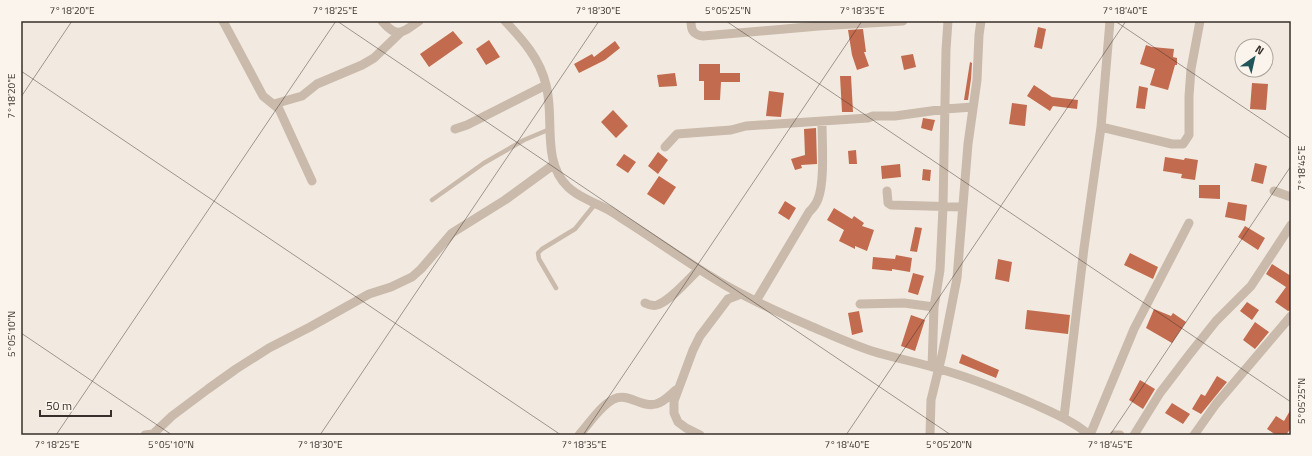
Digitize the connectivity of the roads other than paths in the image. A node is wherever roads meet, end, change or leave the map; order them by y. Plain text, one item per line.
1 (223, 21) edge
2 (382, 21) edge
3 (419, 21) edge
4 (505, 21) edge
5 (690, 21) edge
6 (902, 21) edge
7 (948, 21) edge
8 (1110, 21) edge
9 (1200, 21) edge
10 (847, 23) edge
11 (978, 23) edge
12 (401, 32) junction
13 (546, 85) junction
14 (274, 104) junction
15 (973, 108) junction
16 (944, 109) junction
17 (822, 122) junction
18 (1101, 127) junction
19 (455, 129) dead end
20 (550, 129) junction
21 (665, 147) dead end
22 (553, 165) junction
23 (312, 181) dead end
24 (888, 191) dead end
25 (1274, 191) dead end
26 (1291, 197) edge
27 (432, 200) dead end
28 (596, 203) junction
29 (943, 207) junction
30 (962, 207) junction
31 (1189, 223) dead end
32 (1291, 225) edge
33 (699, 269) junction
34 (726, 286) junction
35 (556, 288) dead end
36 (741, 294) junction
37 (728, 299) junction
38 (756, 301) junction
39 (645, 303) dead end
40 (860, 304) dead end
41 (934, 307) junction
42 (1291, 316) edge
43 (935, 368) junction
44 (677, 389) junction
45 (1064, 417) junction
46 (145, 435) edge
47 (579, 435) edge
48 (700, 435) edge
49 (930, 435) edge
50 (1090, 435) edge
51 (1114, 435) edge
52 (1120, 435) edge
53 (1134, 435) edge
54 (1194, 435) edge

1 - 14 street
2 - 12 street
3 - 12 street
4 - 13 street
5 - 10 street
6 - 10 street
7 - 16 street
8 - 18 street
9 - 18 street
11 - 15 street
12 - 14 street
13 - 19 street
13 - 20 street
14 - 23 street
15 - 16 street
15 - 30 street
16 - 17 street
16 - 29 street
17 - 21 street
17 - 38 street
18 - 45 street
20 - 22 street
20 - 27 lane
22 - 28 street
22 - 46 street
24 - 29 street
25 - 26 street
28 - 33 street
28 - 35 lane
29 - 30 street
29 - 41 street
30 - 43 street
31 - 50 street
32 - 53 street
33 - 34 street
33 - 39 street
34 - 36 street
34 - 37 street
36 - 37 street
36 - 38 street
37 - 44 street
38 - 43 street
40 - 41 street
41 - 43 street
42 - 54 street
43 - 45 street
43 - 49 street
44 - 47 street
44 - 48 street
45 - 50 street
51 - 52 street

